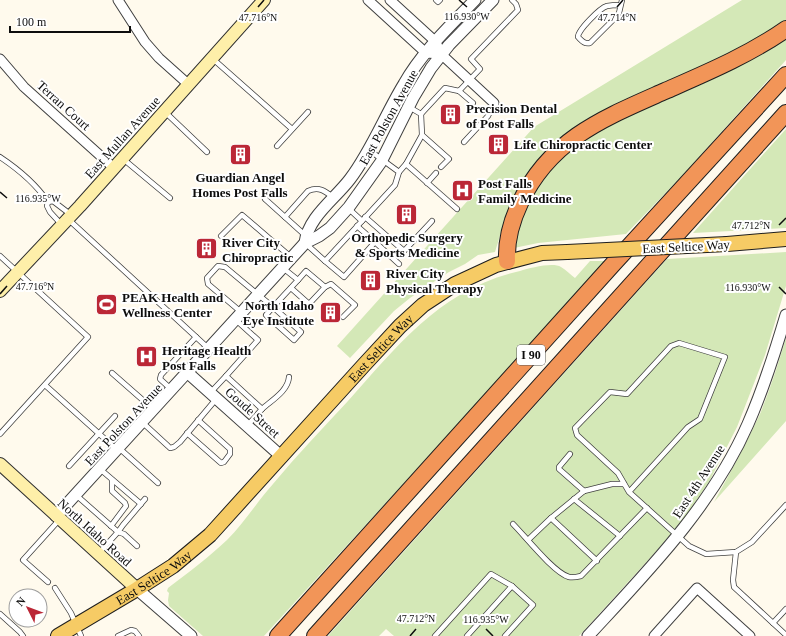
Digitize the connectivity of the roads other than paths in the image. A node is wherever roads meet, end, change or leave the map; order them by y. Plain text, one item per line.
1 (118, 0) edge
2 (264, 0) edge
3 (390, 0) edge
4 (436, 0) edge
5 (440, 0) edge
6 (475, 0) edge
7 (492, 0) edge
8 (512, 0) edge
9 (373, 2) edge
10 (621, 2) edge
11 (786, 29) edge
12 (436, 42) junction
13 (426, 53) junction
14 (441, 54) junction
15 (212, 58) junction
16 (0, 59) edge
17 (786, 75) edge
18 (469, 80) junction
19 (188, 84) junction
20 (459, 91) junction
21 (494, 102) joint
22 (473, 103) dead end
23 (409, 106) junction
24 (164, 111) junction
25 (308, 112) dead end
26 (786, 113) edge
27 (421, 114) junction
28 (292, 129) junction
29 (422, 134) junction
30 (464, 142) dead end
31 (277, 146) dead end
32 (369, 150) junction
33 (207, 152) dead end
34 (0, 157) edge
35 (122, 158) junction
36 (382, 160) junction
37 (406, 164) junction
38 (441, 167) dead end
39 (114, 168) junction
40 (399, 172) junction
41 (436, 173) dead end
42 (427, 183) junction
43 (170, 198) dead end
44 (334, 198) junction
45 (265, 199) dead end
46 (48, 202) junction
47 (348, 208) junction
48 (457, 209) dead end
49 (365, 216) junction
50 (285, 217) junction
51 (67, 220) junction
52 (432, 220) dead end
53 (362, 221) junction
54 (357, 226) junction
55 (221, 236) dead end
56 (786, 239) edge
57 (306, 240) junction
58 (375, 242) junction
59 (0, 256) edge
60 (292, 258) junction
61 (325, 261) junction
62 (507, 261) junction
63 (399, 264) dead end
64 (283, 268) junction
65 (18, 272) junction
66 (298, 280) junction
67 (325, 287) junction
68 (290, 288) junction
69 (0, 291) edge
70 (259, 294) junction
71 (273, 307) junction
72 (786, 315) edge
73 (239, 316) junction
74 (343, 318) dead end
75 (196, 337) junction
76 (210, 349) junction
77 (188, 372) junction
78 (112, 373) dead end
79 (226, 376) junction
80 (289, 378) dead end
81 (45, 385) junction
82 (172, 390) junction
83 (214, 395) junction
84 (262, 409) junction
85 (154, 410) junction
86 (115, 416) dead end
87 (198, 420) junction
88 (143, 423) junction
89 (247, 426) junction
90 (187, 433) junction
91 (0, 434) edge
92 (99, 434) junction
93 (118, 449) junction
94 (570, 454) dead end
95 (282, 457) junction
96 (69, 466) dead end
97 (1, 467) edge
98 (100, 469) junction
99 (112, 480) junction
100 (158, 483) dead end
101 (624, 484) junction
102 (584, 490) junction
103 (629, 492) junction
104 (76, 495) junction
105 (145, 499) dead end
106 (574, 499) junction
107 (140, 504) junction
108 (785, 507) edge
109 (647, 508) junction
110 (58, 518) junction
111 (551, 518) junction
112 (513, 524) dead end
113 (112, 526) junction
114 (118, 532) junction
115 (620, 536) junction
116 (678, 536) junction
117 (528, 540) junction
118 (138, 546) dead end
119 (736, 552) junction
120 (98, 554) junction
121 (597, 561) junction
122 (48, 582) dead end
123 (512, 586) junction
124 (55, 588) dead end
125 (137, 589) junction
126 (786, 609) edge
127 (0, 614) edge
128 (773, 623) junction
129 (78, 631) edge
130 (745, 634) edge
131 (786, 635) edge
132 (23, 636) edge
133 (58, 636) edge
134 (118, 636) edge
135 (139, 636) edge
136 (191, 636) edge
137 (278, 636) edge
138 (315, 636) edge
139 (435, 636) edge
140 (467, 636) edge
141 (505, 636) edge
142 (588, 636) edge
143 (654, 636) edge

1 - 19 street
2 - 15 main road, East Mullan Avenue
3 - 12 street
4 - 5 lane
6 - 12 street, East Polston Avenue
7 - 14 street, East Polston Avenue
8 - 18 lane
9 - 13 street
10 - 10 lane
11 - 62 highway
12 - 13 street, East Polston Avenue
12 - 14 street
13 - 14 street
13 - 32 street, East Polston Avenue
14 - 18 street
14 - 23 street, East Polston Avenue
15 - 19 main road, East Mullan Avenue
15 - 28 lane
16 - 39 street, Terran Court
17 - 137 highway, I 90
18 - 20 lane
18 - 21 street
19 - 24 main road, East Mullan Avenue
20 - 22 lane
20 - 27 lane
21 - 30 lane
23 - 27 lane
23 - 36 street, East Polston Avenue
24 - 33 lane
24 - 35 main road, East Mullan Avenue
25 - 28 lane
26 - 138 highway, I 90
27 - 29 lane
28 - 31 lane
29 - 37 lane
29 - 38 lane
32 - 36 lane
32 - 44 street, East Polston Avenue
34 - 46 lane
35 - 39 main road, East Mullan Avenue
35 - 43 lane
36 - 40 lane
36 - 47 street, East Polston Avenue
37 - 40 lane
37 - 42 lane
39 - 51 main road, East Mullan Avenue
40 - 49 lane
41 - 42 lane
42 - 48 lane
44 - 50 lane
44 - 57 street, East Polston Avenue
45 - 50 lane
46 - 51 lane
46 - 51 lane
47 - 53 lane
47 - 57 street, East Polston Avenue
49 - 52 lane
49 - 53 lane
50 - 57 lane
51 - 65 main road, East Mullan Avenue
51 - 75 lane
53 - 54 lane
54 - 58 lane
54 - 61 lane
55 - 60 lane
56 - 62 main road, East Seltice Way, bridge
57 - 60 street, East Polston Avenue
57 - 61 lane
58 - 61 lane
58 - 63 lane
59 - 65 lane
60 - 64 street, East Polston Avenue
62 - 95 main road, East Seltice Way
64 - 66 lane
64 - 70 street, East Polston Avenue
65 - 69 main road, East Mullan Avenue
65 - 81 lane
66 - 67 lane
66 - 68 lane
67 - 68 lane
67 - 74 lane
68 - 71 lane
70 - 71 lane
70 - 73 street, East Polston Avenue
70 - 73 lane
71 - 71 lane
72 - 116 street, East 4th Avenue
73 - 76 street, East Polston Avenue
73 - 79 lane
75 - 76 lane
75 - 82 lane
76 - 77 street, East Polston Avenue
77 - 82 street, East Polston Avenue
77 - 83 street, Goude Street
78 - 85 lane
79 - 83 lane
79 - 84 lane
80 - 84 lane
81 - 91 lane
81 - 92 lane
82 - 85 street, East Polston Avenue
83 - 87 lane
83 - 89 street, Goude Street
84 - 89 lane
85 - 88 street, East Polston Avenue
86 - 92 lane
87 - 90 lane
87 - 90 lane
88 - 90 lane
88 - 93 street, East Polston Avenue
89 - 95 street, Goude Street
92 - 93 lane
92 - 96 lane
93 - 98 street, East Polston Avenue
93 - 100 lane
94 - 102 lane
95 - 125 main road, East Seltice Way
97 - 110 main road, North Idaho Road
98 - 99 lane
98 - 104 street, East Polston Avenue
99 - 107 lane
99 - 113 lane
101 - 102 lane
101 - 103 lane
101 - 103 lane
102 - 106 lane
103 - 109 lane
104 - 110 street, East Polston Avenue
104 - 113 lane
105 - 107 lane
106 - 111 lane
106 - 115 lane
107 - 114 lane
108 - 119 lane
109 - 115 lane
109 - 116 lane
110 - 120 main road, North Idaho Road
110 - 122 lane
111 - 117 lane
111 - 121 lane
112 - 117 lane
113 - 114 lane
114 - 118 lane
114 - 120 lane
115 - 121 lane
116 - 119 lane
116 - 142 street, East 4th Avenue
117 - 121 lane
119 - 128 lane
120 - 125 main road, North Idaho Road
123 - 139 lane
123 - 140 lane
123 - 141 lane
124 - 129 lane
125 - 129 main road, East Seltice Way
125 - 136 street, North Idaho Road
126 - 128 lane
127 - 132 lane
128 - 131 lane
129 - 133 main road, East Seltice Way
130 - 143 street
134 - 135 lane

